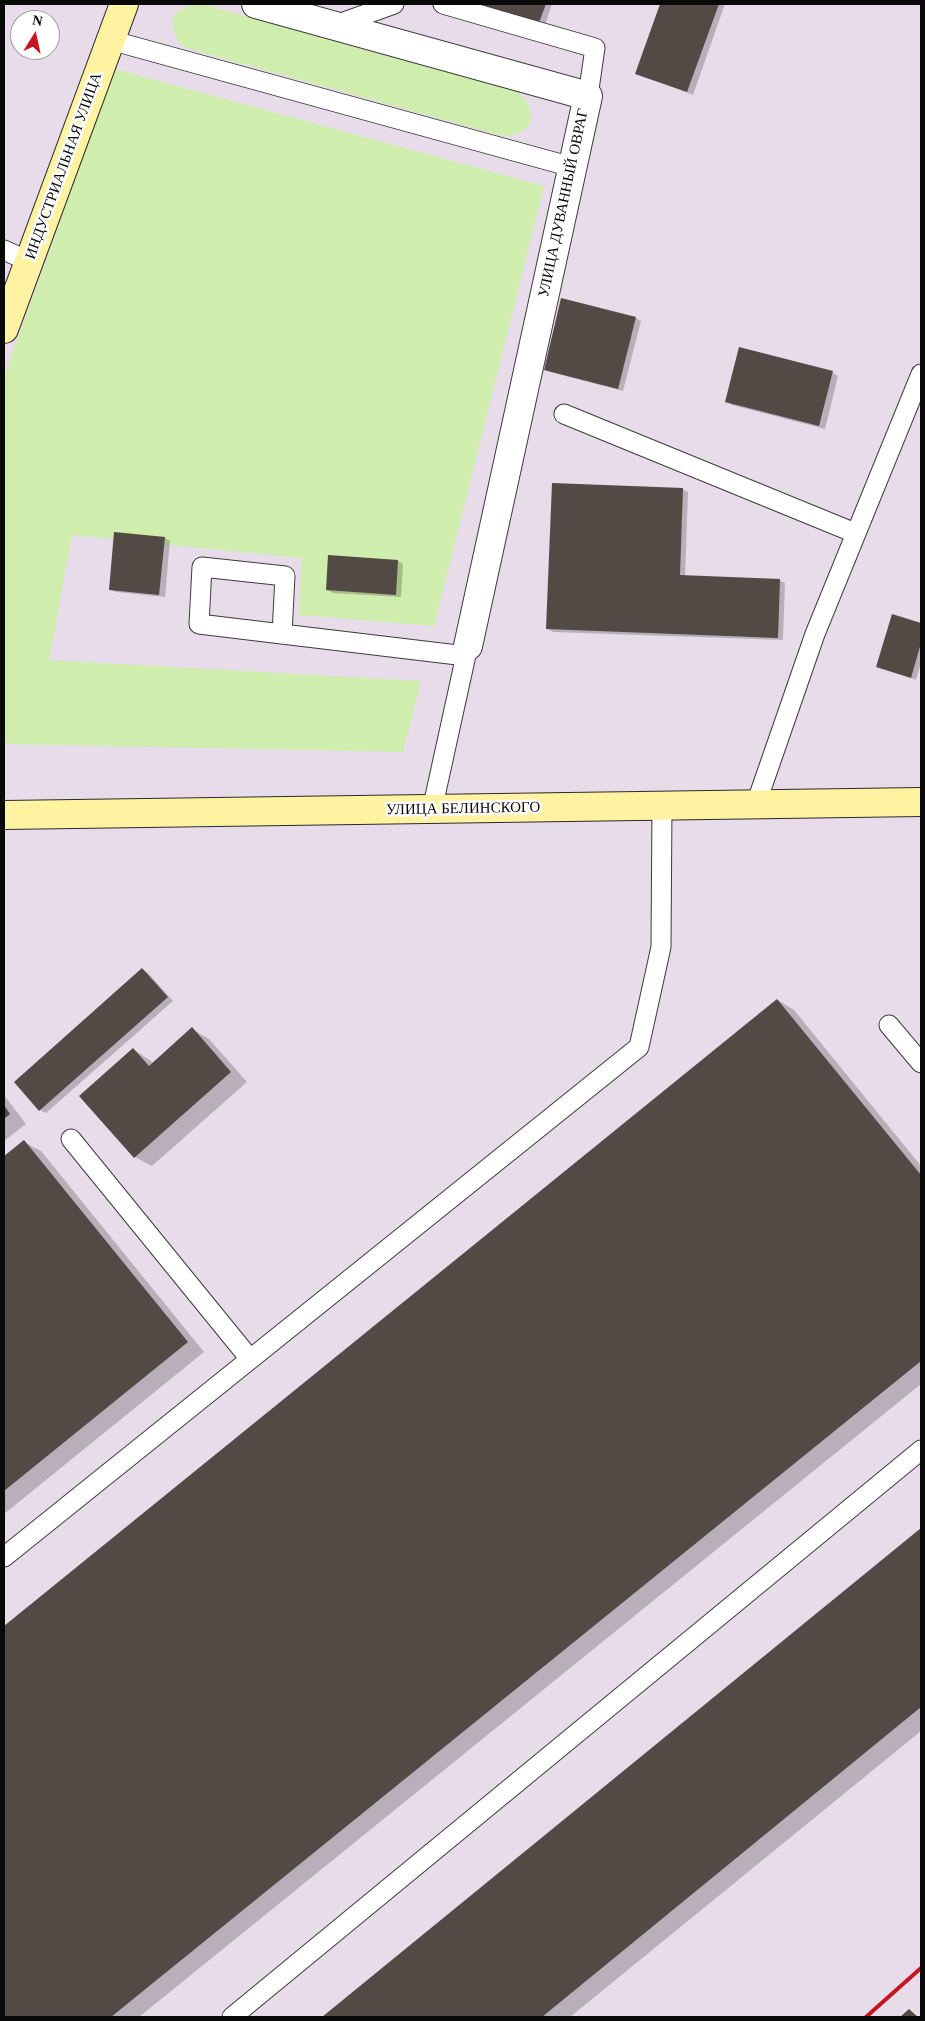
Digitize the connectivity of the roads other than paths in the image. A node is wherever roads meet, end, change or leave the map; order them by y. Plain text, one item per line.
1 (124, 4) edge
2 (256, 4) edge
3 (394, 4) edge
4 (443, 4) edge
5 (333, 26) junction
6 (110, 40) junction
7 (588, 96) junction
8 (572, 167) junction
9 (4, 250) edge
10 (30, 262) junction
11 (4, 329) edge
12 (921, 374) edge
13 (564, 414) dead end
14 (855, 533) junction
15 (282, 634) junction
16 (467, 651) junction
17 (921, 802) edge
18 (756, 804) junction
19 (662, 805) junction
20 (432, 810) junction
21 (4, 815) edge
22 (889, 1025) dead end
23 (921, 1063) edge
24 (71, 1139) dead end
25 (250, 1359) junction
26 (921, 1450) edge
27 (4, 1557) edge
28 (232, 2017) edge

1 - 6 street, ИНДУСТРИАЛЬНАЯ УЛИЦА
2 - 5 street, УЛИЦА ДУВАННЫЙ ОВРАГ
3 - 5 lane
4 - 7 lane
5 - 7 street, УЛИЦА ДУВАННЫЙ ОВРАГ
6 - 8 lane
6 - 10 street, ИНДУСТРИАЛЬНАЯ УЛИЦА
7 - 8 street, УЛИЦА ДУВАННЫЙ ОВРАГ
8 - 16 street, УЛИЦА ДУВАННЫЙ ОВРАГ
9 - 10 lane
10 - 11 street, ИНДУСТРИАЛЬНАЯ УЛИЦА
12 - 14 lane
13 - 14 lane
14 - 18 lane
15 - 15 lane
15 - 16 lane
16 - 20 lane
17 - 18 street, УЛИЦА БЕЛИНСКОГО
18 - 19 street, УЛИЦА БЕЛИНСКОГО
19 - 20 street, УЛИЦА БЕЛИНСКОГО
19 - 25 lane
20 - 21 street, УЛИЦА БЕЛИНСКОГО
22 - 23 lane
24 - 25 lane
25 - 27 lane
26 - 28 lane

